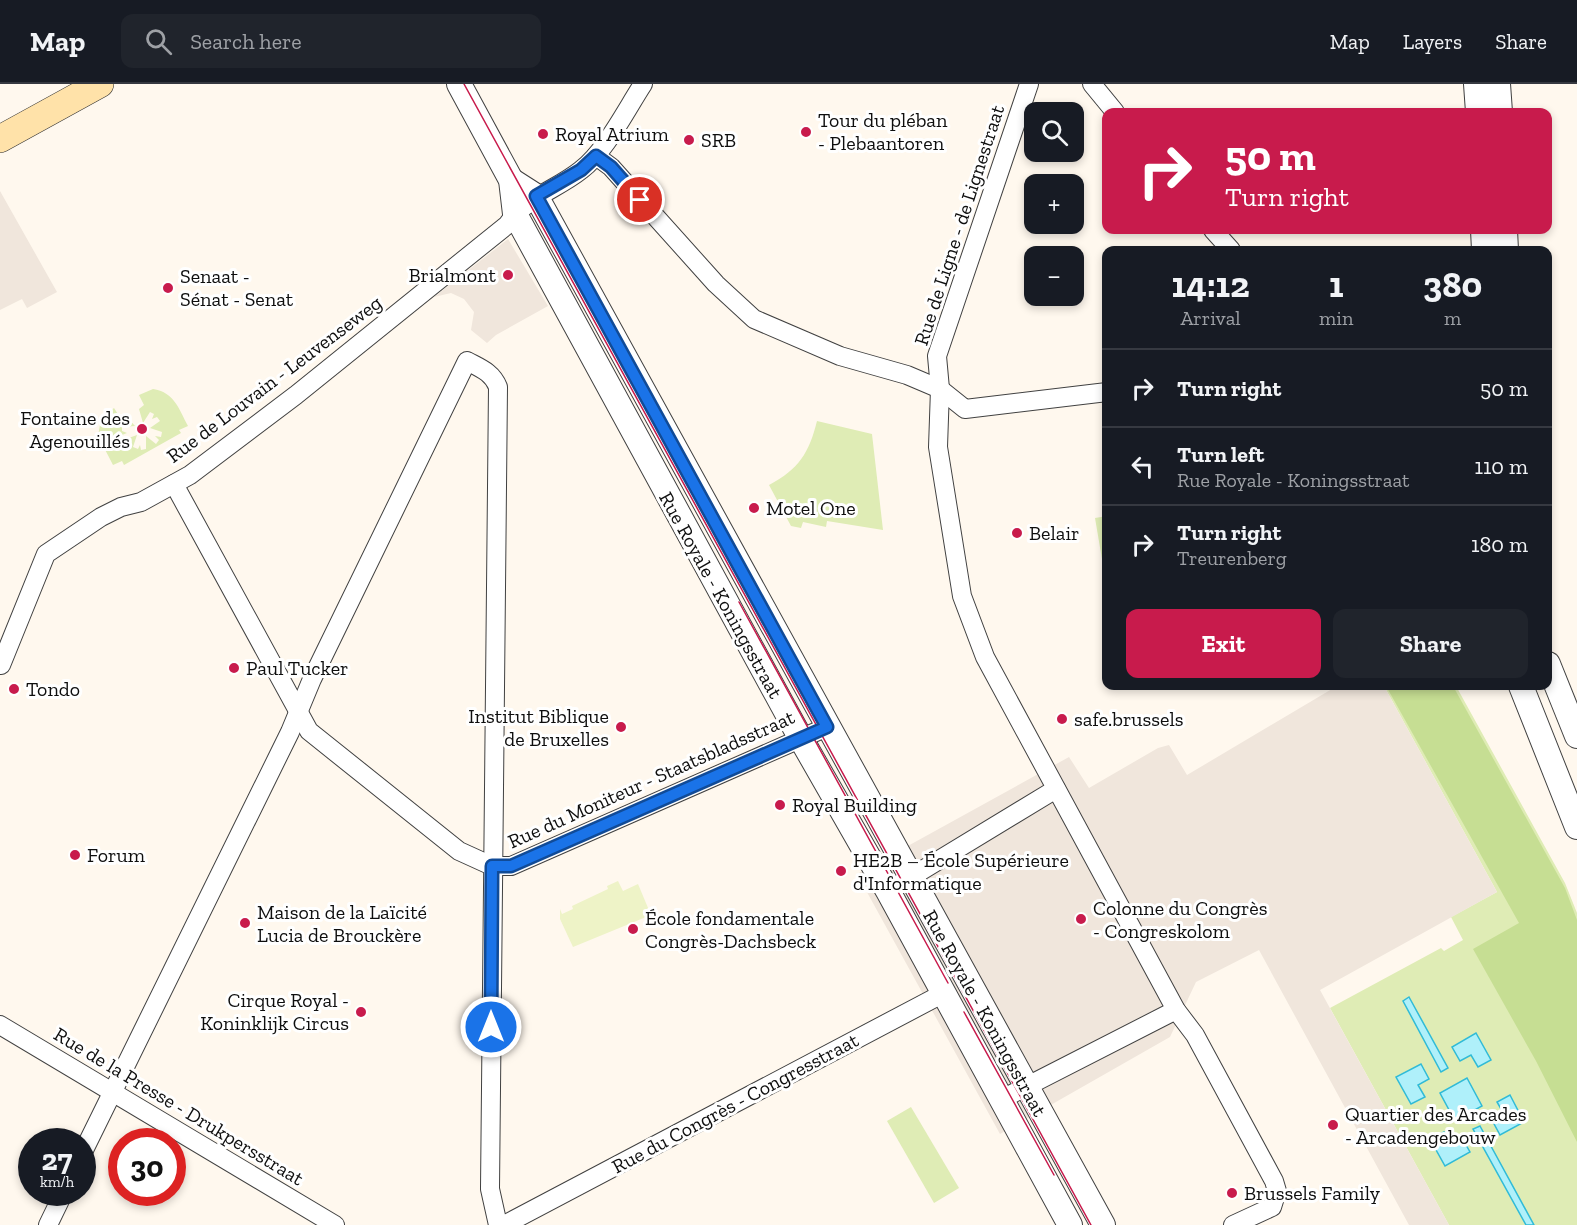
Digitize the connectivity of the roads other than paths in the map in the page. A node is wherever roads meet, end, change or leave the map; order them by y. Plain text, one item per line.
1 (100, 84) edge
2 (459, 84) edge
3 (643, 84) edge
4 (1029, 84) edge
5 (1092, 84) edge
6 (1476, 84) edge
7 (1498, 84) edge
8 (1112, 108) edge
9 (1478, 108) edge
10 (1500, 108) edge
11 (0, 139) edge
12 (596, 156) junction
13 (524, 206) junction
14 (1217, 234) edge
15 (1227, 246) edge
16 (940, 389) junction
17 (1102, 393) edge
18 (174, 484) junction
19 (1, 664) edge
20 (1552, 674) edge
21 (1523, 690) edge
22 (298, 712) junction
23 (827, 727) junction
24 (1577, 736) edge
25 (801, 739) junction
26 (1056, 789) junction
27 (1577, 827) edge
28 (492, 866) junction
29 (910, 878) junction
30 (888, 891) junction
31 (966, 981) junction
32 (944, 993) junction
33 (1176, 1010) junction
34 (0, 1025) edge
35 (1025, 1086) junction
36 (112, 1093) junction
37 (1002, 1099) junction
38 (95, 1128) edge
39 (57, 1206) edge
40 (1272, 1218) edge
41 (48, 1225) edge
42 (335, 1225) edge
43 (498, 1225) edge
44 (504, 1225) edge
45 (1070, 1225) edge
46 (1103, 1225) edge
47 (1233, 1225) edge

1 - 11 main road
2 - 13 street, Rue Royale - Koningsstraat
3 - 12 street, Rue de Louvain - Leuvenseweg
4 - 16 street, Rue de Ligne - de Lignestraat
5 - 8 street
6 - 9 street
7 - 10 street
12 - 13 street, Rue de Louvain - Leuvenseweg
12 - 16 street
13 - 18 street, Rue de Louvain - Leuvenseweg
13 - 23 street, Rue Royale - Koningsstraat
13 - 25 street, Rue Royale - Koningsstraat
14 - 15 street
16 - 17 street
16 - 26 street, Rue de Ligne - de Lignestraat
18 - 19 street, Rue de Louvain - Leuvenseweg
18 - 22 street
20 - 24 street
21 - 27 street
22 - 28 street
22 - 28 street
22 - 36 street
23 - 25 street, Rue du Moniteur - Staatsbladsstraat
23 - 29 street, Rue Royale - Koningsstraat
25 - 28 street, Rue du Moniteur - Staatsbladsstraat
25 - 30 street, Rue Royale - Koningsstraat
26 - 29 street
26 - 33 street, Rue de Ligne - de Lignestraat
28 - 43 street
29 - 30 street
29 - 31 street, Rue Royale - Koningsstraat
30 - 32 street, Rue Royale - Koningsstraat
31 - 32 street, Rue du Congrès - Congresstraat
31 - 35 street, Rue Royale - Koningsstraat
32 - 37 street, Rue Royale - Koningsstraat
32 - 44 street, Rue du Congrès - Congresstraat
33 - 35 street
33 - 40 street, Rue de Ligne - de Lignestraat
34 - 36 street, Rue de la Presse - Drukpersstraat
35 - 37 street
35 - 46 street, Rue Royale - Koningsstraat
36 - 38 street
36 - 42 street, Rue de la Presse - Drukpersstraat
37 - 45 street, Rue Royale - Koningsstraat
39 - 41 street
40 - 47 street

